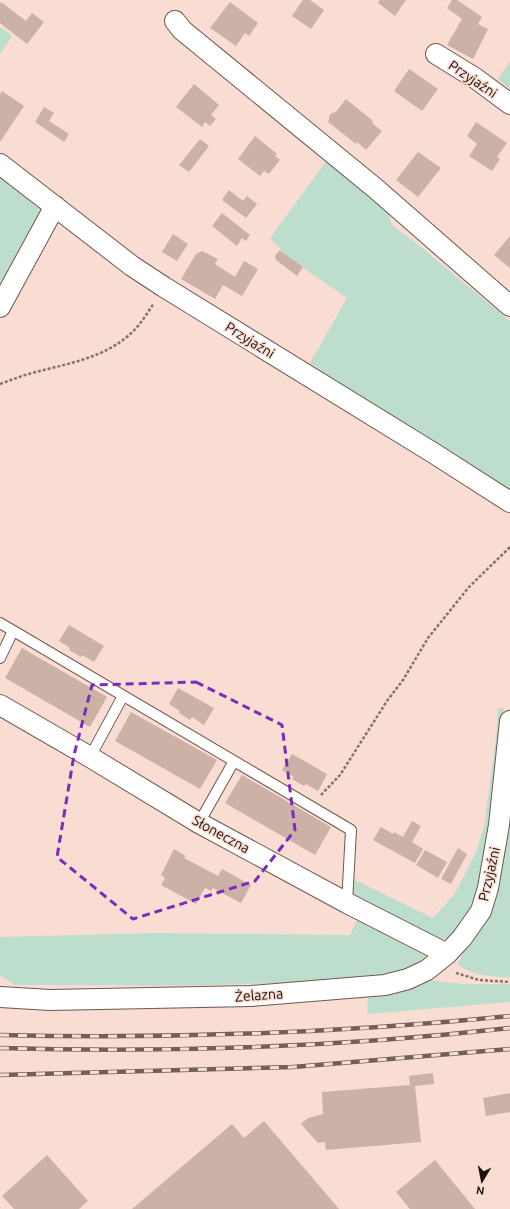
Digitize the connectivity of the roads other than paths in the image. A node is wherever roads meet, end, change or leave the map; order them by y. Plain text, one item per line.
1 (175, 21) dead end
2 (436, 54) dead end
3 (510, 104) edge
4 (0, 164) edge
5 (55, 206) junction
6 (510, 306) edge
7 (0, 307) edge
8 (510, 502) edge
9 (0, 624) edge
10 (14, 632) junction
11 (0, 658) edge
12 (123, 696) junction
13 (0, 705) edge
14 (510, 721) edge
15 (90, 757) junction
16 (234, 761) junction
17 (199, 823) junction
18 (347, 903) junction
19 (442, 959) junction
20 (0, 997) edge

1 - 6 street
2 - 3 street, Przyjaźni
4 - 5 street, Przyjaźni
5 - 7 street
5 - 8 street, Przyjaźni
9 - 10 lane
10 - 11 lane
10 - 12 lane
12 - 15 lane
12 - 16 lane
13 - 15 street, Słoneczna
14 - 19 street, Przyjaźni
15 - 17 street, Słoneczna
16 - 17 lane
16 - 18 lane
17 - 18 street, Słoneczna
18 - 19 street, Słoneczna
19 - 20 street, Żelazna

